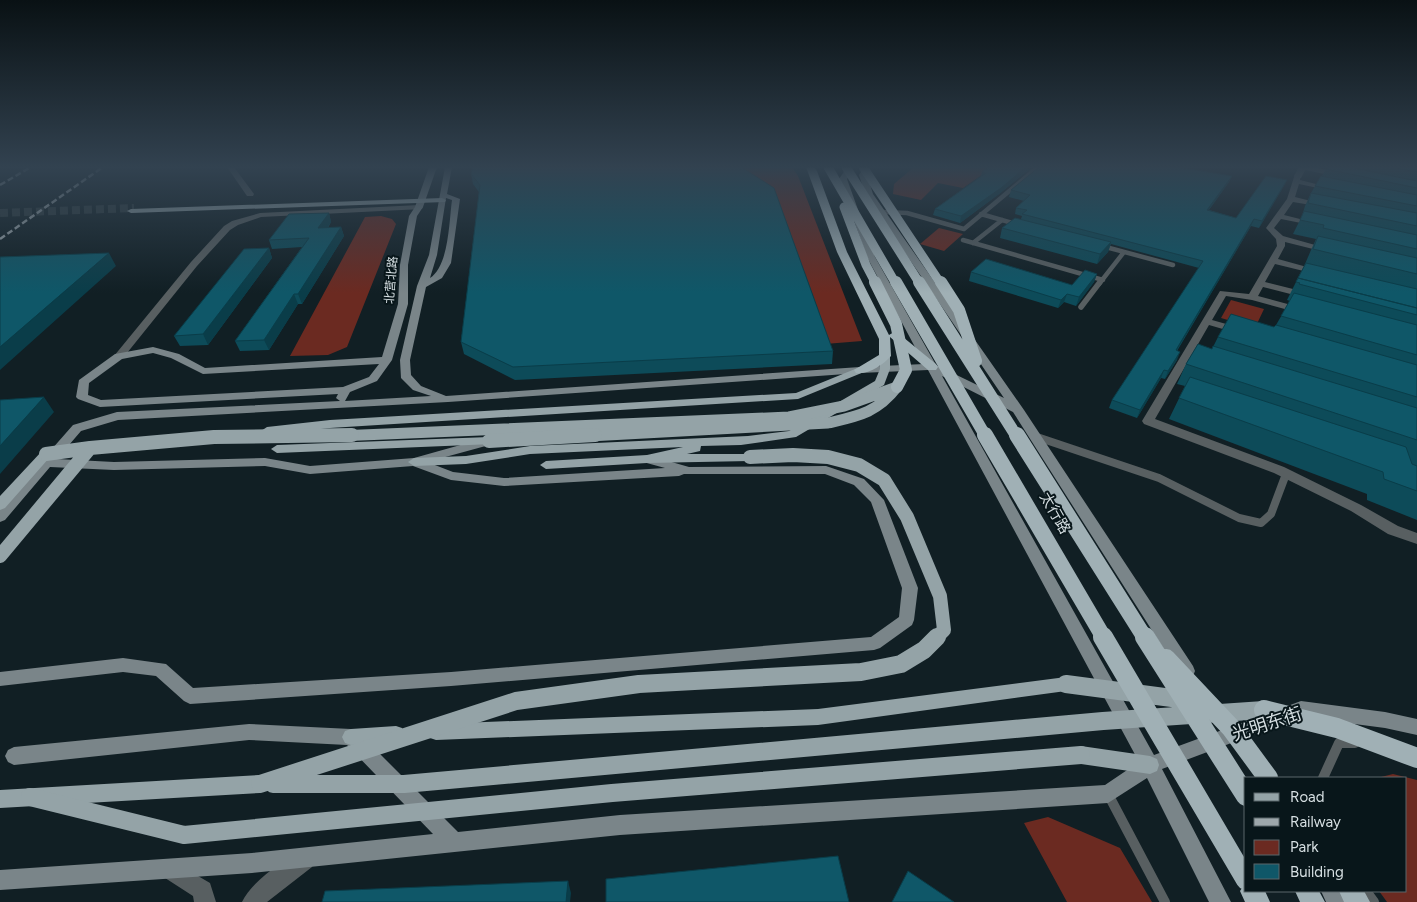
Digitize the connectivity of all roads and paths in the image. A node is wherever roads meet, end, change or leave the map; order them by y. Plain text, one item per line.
1 (333, 209) edge
2 (417, 209) edge
3 (426, 209) edge
4 (435, 209) edge
5 (441, 209) edge
6 (455, 209) edge
7 (826, 209) edge
8 (845, 209) edge
9 (853, 209) edge
10 (854, 209) edge
11 (874, 209) edge
12 (881, 209) edge
13 (891, 209) edge
14 (987, 209) edge
15 (1284, 209) edge
16 (883, 212) junction
17 (440, 214) junction
18 (981, 214) junction
19 (413, 216) junction
20 (1279, 216) junction
21 (1002, 220) junction
22 (1325, 226) edge
23 (1030, 227) edge
24 (1280, 238) junction
25 (962, 240) dead end
26 (973, 243) junction
27 (1096, 245) edge
28 (1335, 251) edge
29 (1124, 252) junction
30 (1272, 260) junction
31 (1173, 265) dead end
32 (1330, 274) edge
33 (1103, 280) junction
34 (1259, 282) junction
35 (422, 286) junction
36 (1252, 297) junction
37 (1318, 299) edge
38 (1081, 307) edge
39 (1316, 315) edge
40 (874, 318) junction
41 (1206, 321) junction
42 (1254, 335) edge
43 (884, 354) junction
44 (120, 356) junction
45 (387, 360) junction
46 (932, 368) junction
47 (885, 369) junction
48 (860, 370) junction
49 (982, 381) junction
50 (897, 387) junction
51 (345, 390) junction
52 (448, 399) junction
53 (340, 404) junction
54 (1018, 410) junction
55 (214, 437) junction
56 (1036, 437) junction
57 (748, 440) junction
58 (489, 441) junction
59 (90, 448) junction
60 (277, 449) dead end
61 (647, 459) junction
62 (414, 462) junction
63 (47, 463) junction
64 (546, 465) dead end
65 (690, 471) junction
66 (1286, 474) junction
67 (0, 506) edge
68 (0, 517) edge
69 (1417, 539) edge
70 (0, 556) edge
71 (1142, 633) junction
72 (0, 679) edge
73 (1264, 710) junction
74 (1417, 728) edge
75 (1228, 736) junction
76 (351, 737) junction
77 (1417, 751) edge
78 (14, 756) dead end
79 (1417, 758) edge
80 (1150, 765) junction
81 (1255, 777) edge
82 (1267, 777) edge
83 (1323, 777) edge
84 (260, 784) junction
85 (1244, 793) edge
86 (1108, 794) junction
87 (30, 797) junction
88 (0, 799) edge
89 (455, 842) junction
90 (307, 858) junction
91 (169, 869) junction
92 (1244, 877) edge
93 (0, 880) edge
94 (205, 902) edge
95 (253, 902) edge
96 (1165, 902) edge
97 (1220, 902) edge

1 - 44 street
2 - 19 main road, 北营北路
3 - 19 main road
4 - 17 main road
5 - 17 main road, 北营北路
6 - 35 main road
7 - 40 highway
8 - 50 highway, bridge
9 - 92 highway, 太行路, bridge
10 - 46 main road
11 - 49 highway, 太行路, bridge
12 - 16 main road
13 - 49 highway, bridge
14 - 18 lane
15 - 20 street
16 - 18 lane
16 - 54 main road
17 - 35 main road, 北营北路
18 - 21 lane
19 - 45 main road, 北营北路
20 - 22 street
20 - 24 street
21 - 23 lane
21 - 26 lane
24 - 28 street
24 - 30 street
25 - 26 lane
26 - 33 lane
27 - 29 lane
29 - 31 lane
29 - 33 lane
30 - 32 street
30 - 34 street
33 - 38 lane
34 - 36 street
34 - 37 street
35 - 52 main road, 北营北路
36 - 39 street
36 - 41 street
40 - 43 highway
40 - 46 highway
41 - 42 street
41 - 66 street
43 - 47 main road
43 - 48 highway
44 - 45 main road
44 - 51 main road, 北营北路
45 - 51 main road, 北营北路
46 - 47 main road
46 - 54 main road
46 - 80 main road
47 - 48 main road
47 - 57 main road
48 - 52 main road
48 - 55 main road, bridge
49 - 71 highway, 太行路, bridge
50 - 55 main road, bridge
50 - 58 main road, bridge
51 - 53 main road
52 - 53 main road
53 - 63 main road
54 - 56 main road
55 - 59 main road, bridge
56 - 66 lane
56 - 75 main road
57 - 61 main road
57 - 62 main road
58 - 60 main road
58 - 62 main road
59 - 67 main road, bridge
59 - 70 main road, bridge
61 - 64 main road
61 - 65 main road
61 - 84 main road, bridge
62 - 63 main road
62 - 65 main road
63 - 68 main road
65 - 72 main road
66 - 69 street
71 - 82 highway, bridge
71 - 85 highway, 太行路, bridge
73 - 76 main road, bridge
73 - 79 highway, bridge
73 - 84 main road, bridge
74 - 75 main road, 光明东街
75 - 80 main road, 光明东街
75 - 81 main road
76 - 78 main road
76 - 89 main road
77 - 83 lane
80 - 86 main road, 光明东街
80 - 87 main road, bridge
80 - 97 main road
84 - 87 main road, bridge
86 - 89 main road
86 - 96 lane
87 - 88 main road
89 - 90 main road
90 - 91 main road
90 - 95 street
91 - 93 main road
91 - 94 street

